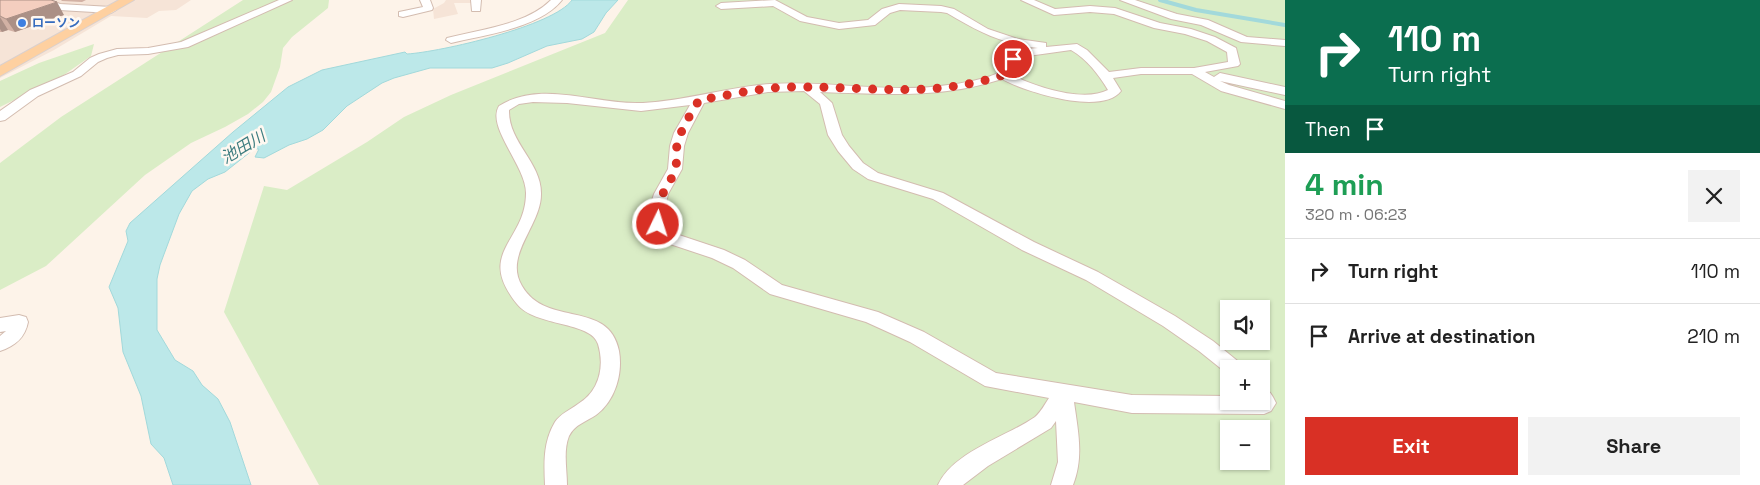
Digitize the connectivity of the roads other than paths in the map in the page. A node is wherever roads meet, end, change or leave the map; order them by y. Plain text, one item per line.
1 (128, 0) edge
2 (287, 0) edge
3 (425, 0) edge
4 (557, 0) edge
5 (1026, 0) edge
6 (1124, 0) edge
7 (38, 1) edge
8 (721, 6) dead end
9 (111, 10) junction
10 (403, 14) dead end
11 (451, 40) dead end
12 (1285, 43) edge
13 (1056, 47) junction
14 (1194, 71) junction
15 (0, 72) edge
16 (1003, 75) junction
17 (1106, 76) junction
18 (807, 87) junction
19 (1285, 91) edge
20 (699, 100) junction
21 (1285, 105) edge
22 (0, 117) edge
23 (0, 325) edge
24 (0, 344) edge
25 (1222, 360) edge
26 (1063, 393) junction
27 (1220, 405) edge
28 (556, 485) edge
29 (949, 485) edge
30 (1062, 485) edge

1 - 9 main road
2 - 22 street
3 - 10 street
4 - 11 street
5 - 14 street
6 - 12 street
7 - 9 street
8 - 13 street
9 - 15 main road
13 - 16 street
13 - 17 street
14 - 17 street
14 - 19 street
14 - 21 street
16 - 17 street
16 - 18 street
18 - 20 street
18 - 25 street
20 - 26 street
20 - 28 street
23 - 24 street
26 - 27 street
26 - 29 street
26 - 30 street

